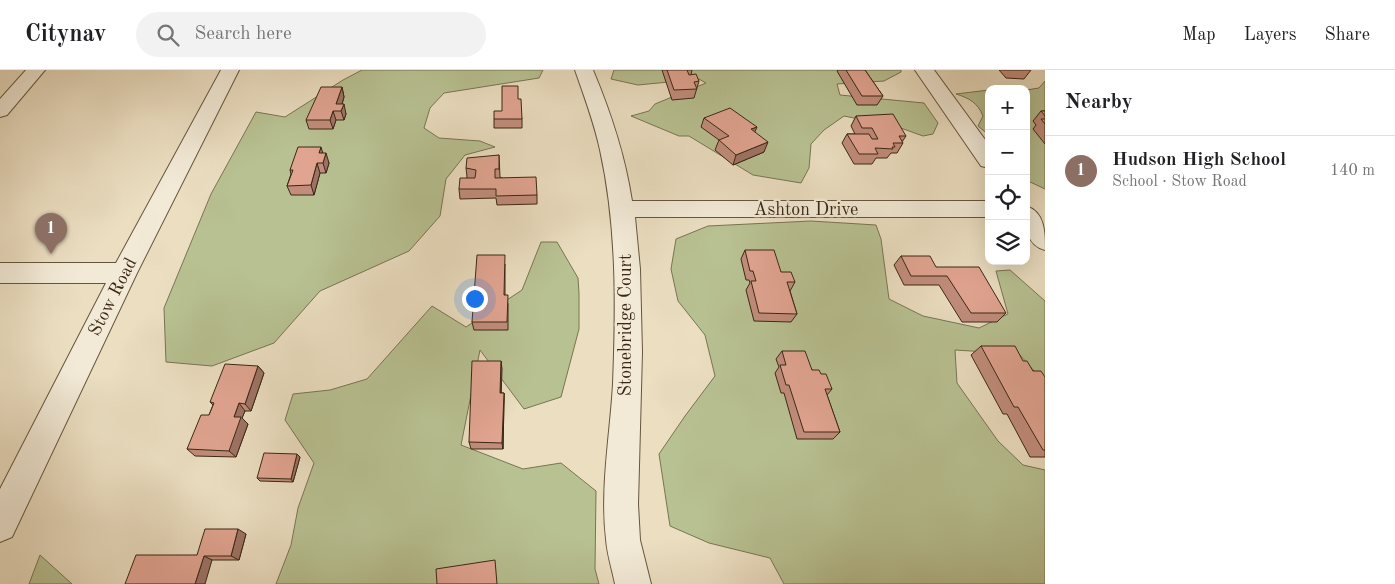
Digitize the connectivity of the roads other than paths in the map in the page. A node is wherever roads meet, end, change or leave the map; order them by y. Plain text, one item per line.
1 (36, 70) edge
2 (230, 70) edge
3 (584, 70) edge
4 (924, 70) edge
5 (0, 111) edge
6 (985, 155) edge
7 (624, 209) junction
8 (985, 209) edge
9 (1030, 209) edge
10 (1045, 209) edge
11 (1030, 220) edge
12 (1045, 241) edge
13 (0, 273) edge
14 (124, 273) junction
15 (0, 525) edge
16 (633, 584) edge

1 - 5 street
2 - 14 street, Stow Road
3 - 7 street, Stonebridge Court
4 - 6 street
7 - 8 street, Ashton Drive
7 - 16 street, Stonebridge Court
9 - 10 street
11 - 12 street
13 - 14 street
14 - 15 street, Stow Road

